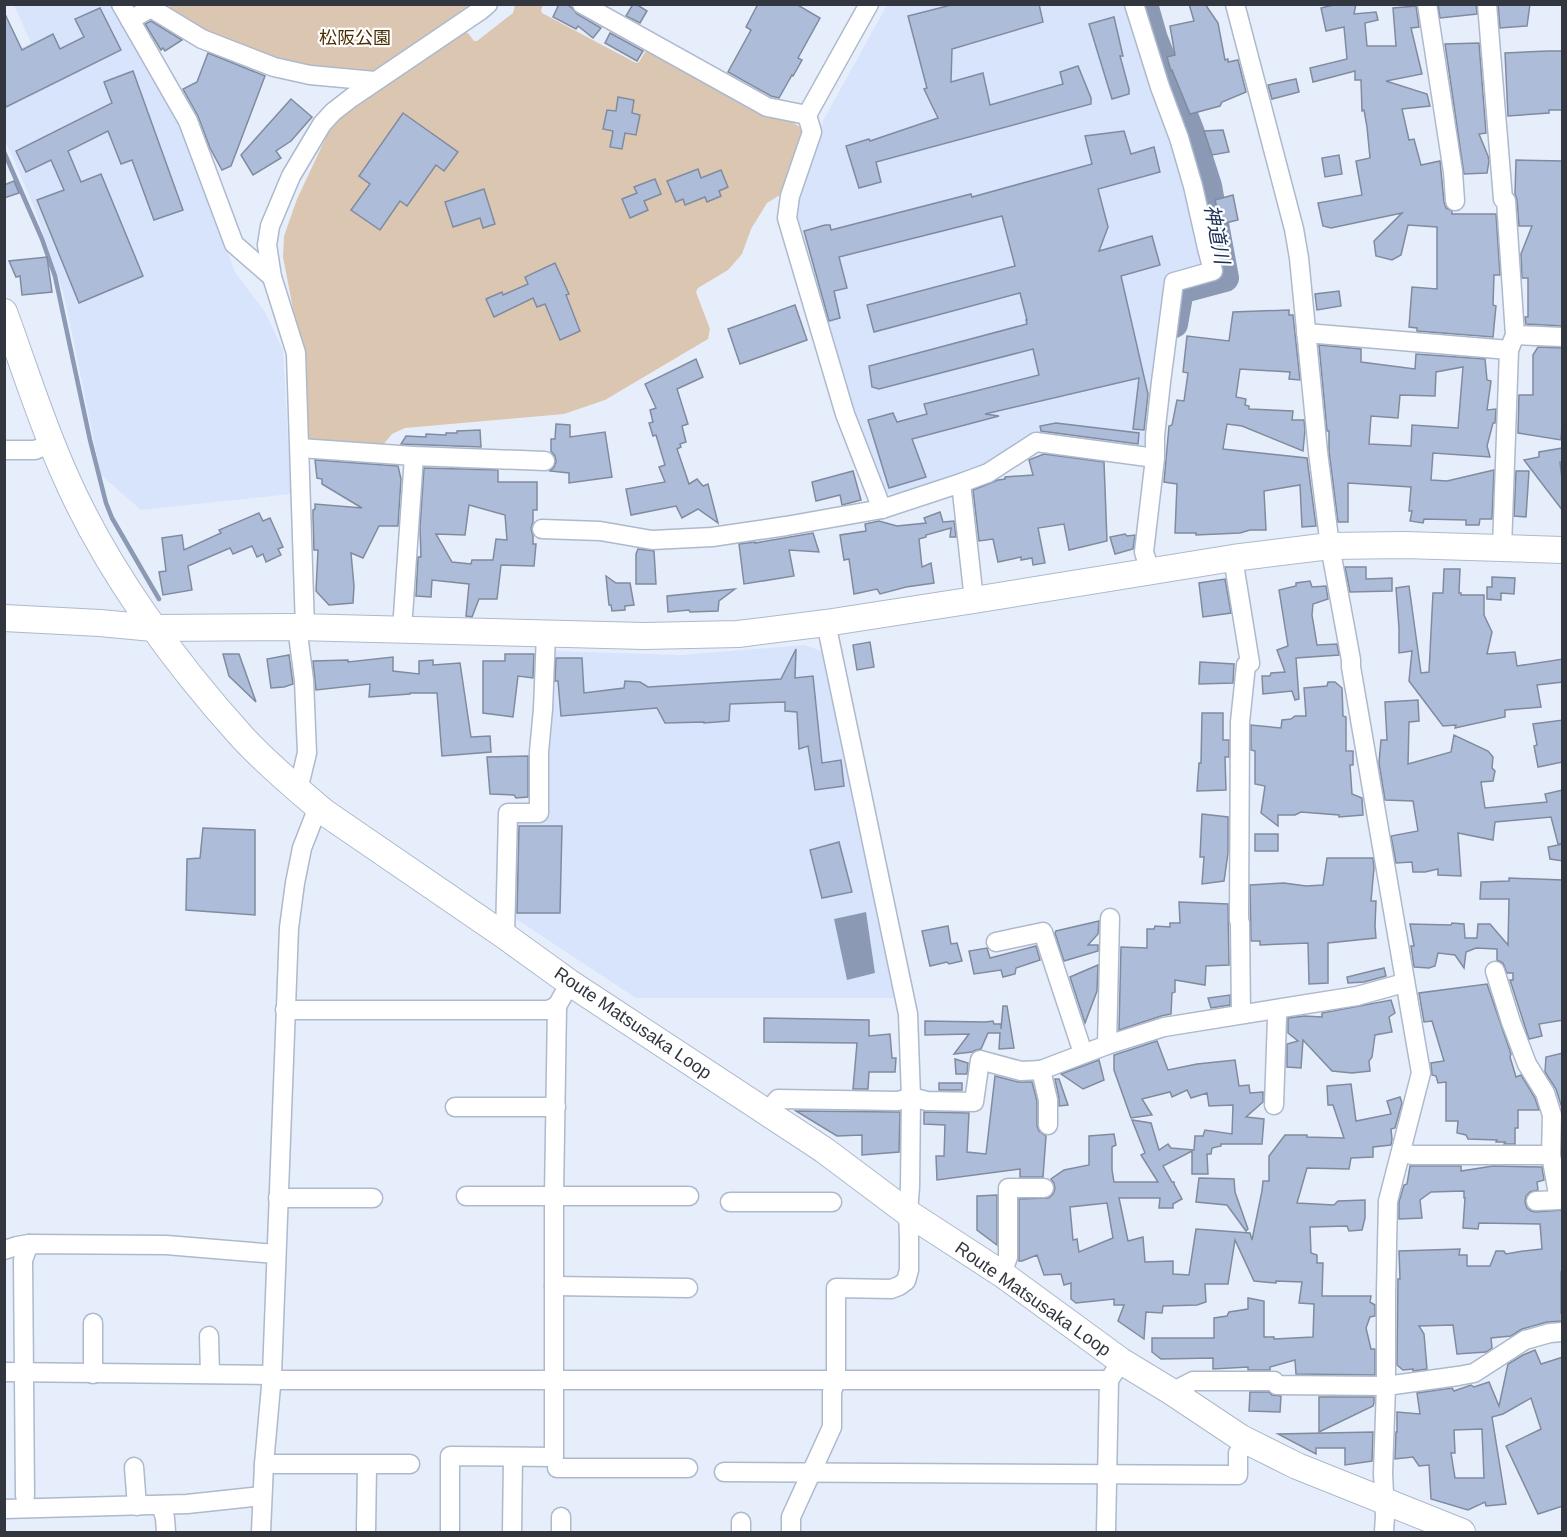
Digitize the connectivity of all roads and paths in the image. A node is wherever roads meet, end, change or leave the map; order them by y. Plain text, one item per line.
1 (488, 4) edge
2 (582, 4) edge
3 (869, 4) edge
4 (1134, 4) edge
5 (1235, 4) edge
6 (1426, 4) edge
7 (1487, 4) edge
8 (126, 12) edge
9 (375, 81) junction
10 (807, 115) junction
11 (1455, 201) dead end
12 (272, 277) junction
13 (4, 312) edge
14 (1306, 333) junction
15 (1563, 337) edge
16 (1512, 343) junction
17 (52, 443) junction
18 (300, 448) junction
19 (4, 450) edge
20 (414, 456) junction
21 (1155, 458) junction
22 (545, 461) dead end
23 (961, 483) junction
24 (882, 509) junction
25 (542, 529) dead end
26 (1330, 546) junction
27 (1502, 548) junction
28 (1563, 550) edge
29 (1233, 558) junction
30 (1150, 571) junction
31 (974, 600) junction
32 (4, 618) edge
33 (826, 623) junction
34 (301, 627) junction
35 (153, 628) junction
36 (402, 630) junction
37 (546, 634) junction
38 (298, 790) junction
39 (318, 807) junction
40 (1110, 918) dead end
41 (505, 936) junction
42 (996, 942) dead end
43 (1495, 970) dead end
44 (570, 983) junction
45 (1404, 983) junction
46 (556, 1006) junction
47 (285, 1010) junction
48 (1274, 1010) junction
49 (1241, 1014) junction
50 (1107, 1045) junction
51 (1083, 1053) junction
52 (1041, 1070) junction
53 (911, 1097) junction
54 (1274, 1105) dead end
55 (455, 1107) dead end
56 (556, 1107) junction
57 (767, 1112) junction
58 (1048, 1125) dead end
59 (1401, 1153) junction
60 (1551, 1155) junction
61 (1044, 1188) dead end
62 (466, 1196) dead end
63 (554, 1196) junction
64 (689, 1196) dead end
65 (278, 1198) junction
66 (373, 1198) dead end
67 (1536, 1201) dead end
68 (730, 1202) dead end
69 (832, 1202) dead end
70 (908, 1213) junction
71 (29, 1244) junction
72 (4, 1250) edge
73 (276, 1254) junction
74 (1002, 1274) junction
75 (554, 1286) junction
76 (688, 1287) dead end
77 (93, 1323) dead end
78 (1563, 1332) edge
79 (209, 1336) dead end
80 (1115, 1371) junction
81 (4, 1372) edge
82 (23, 1372) junction
83 (93, 1374) junction
84 (210, 1374) junction
85 (271, 1378) junction
86 (554, 1380) junction
87 (836, 1380) junction
88 (1386, 1386) junction
89 (1172, 1392) junction
90 (1238, 1453) dead end
91 (513, 1457) junction
92 (264, 1464) junction
93 (410, 1464) dead end
94 (366, 1465) junction
95 (134, 1467) dead end
96 (557, 1468) dead end
97 (688, 1468) dead end
98 (724, 1472) dead end
99 (812, 1472) junction
100 (1107, 1473) junction
101 (25, 1496) dead end
102 (262, 1496) junction
103 (1383, 1502) junction
104 (161, 1505) junction
105 (137, 1506) junction
106 (4, 1509) edge
107 (166, 1533) edge
108 (261, 1533) edge
109 (366, 1533) edge
110 (450, 1533) edge
111 (512, 1533) edge
112 (791, 1533) edge
113 (1107, 1533) edge
114 (1384, 1533) edge
115 (1462, 1533) edge

1 - 9 street
2 - 10 street
3 - 10 street
4 - 21 street
5 - 14 street
6 - 11 street
7 - 16 street
8 - 9 street
8 - 12 street
9 - 12 street
10 - 24 street
12 - 18 street
13 - 17 main road, Route Matsusaka Loop
14 - 16 street
14 - 26 street
15 - 16 street
16 - 27 street
17 - 19 street
17 - 35 main road, Route Matsusaka Loop
18 - 20 street
18 - 34 street
20 - 22 street
20 - 36 street
21 - 23 street
21 - 30 street
23 - 24 street
23 - 31 street
24 - 25 street
26 - 27 main road
26 - 29 main road
26 - 45 street
27 - 28 main road
29 - 30 main road
29 - 49 street
30 - 31 main road
31 - 33 main road
32 - 35 main road
33 - 37 main road
33 - 53 street
34 - 35 main road
34 - 36 main road
34 - 38 street
35 - 38 main road, Route Matsusaka Loop
36 - 37 main road
37 - 41 street
38 - 39 main road, Route Matsusaka Loop
39 - 41 main road, Route Matsusaka Loop
39 - 47 street
40 - 50 street
41 - 44 main road, Route Matsusaka Loop
42 - 51 street
43 - 60 street
44 - 46 street
44 - 57 main road, Route Matsusaka Loop
45 - 48 street
45 - 59 street
46 - 47 street
46 - 56 street
47 - 65 street
48 - 49 street
48 - 54 street
49 - 50 street
50 - 51 street
51 - 52 street
52 - 53 street
52 - 58 street
53 - 57 street
53 - 70 street
55 - 56 street
56 - 63 street
57 - 70 main road, Route Matsusaka Loop
59 - 60 street
59 - 88 street
60 - 67 street
61 - 74 street
62 - 63 street
63 - 64 street
63 - 75 street
65 - 66 street
65 - 73 street
68 - 69 street
70 - 74 main road, Route Matsusaka Loop
70 - 87 street
71 - 72 street
71 - 73 street
71 - 82 street
73 - 85 street
74 - 80 main road, Route Matsusaka Loop
75 - 76 street
75 - 86 street
77 - 83 street
78 - 88 street
79 - 84 street
80 - 87 street
80 - 89 main road, Route Matsusaka Loop
80 - 100 street
81 - 82 street
82 - 83 street
82 - 101 street
83 - 84 street
84 - 85 street
85 - 86 street
85 - 92 street
86 - 87 street
86 - 91 street
87 - 99 street
88 - 89 street
88 - 103 street
89 - 103 main road, Route Matsusaka Loop
90 - 100 street
91 - 110 street
91 - 111 street
92 - 94 street
92 - 102 street
93 - 94 street
94 - 109 street
95 - 105 street
96 - 97 street
98 - 99 street
99 - 100 street
99 - 112 street
100 - 113 street
102 - 104 street
102 - 108 street
103 - 114 street
103 - 115 main road, Route Matsusaka Loop
104 - 105 street
104 - 107 street
105 - 106 street

